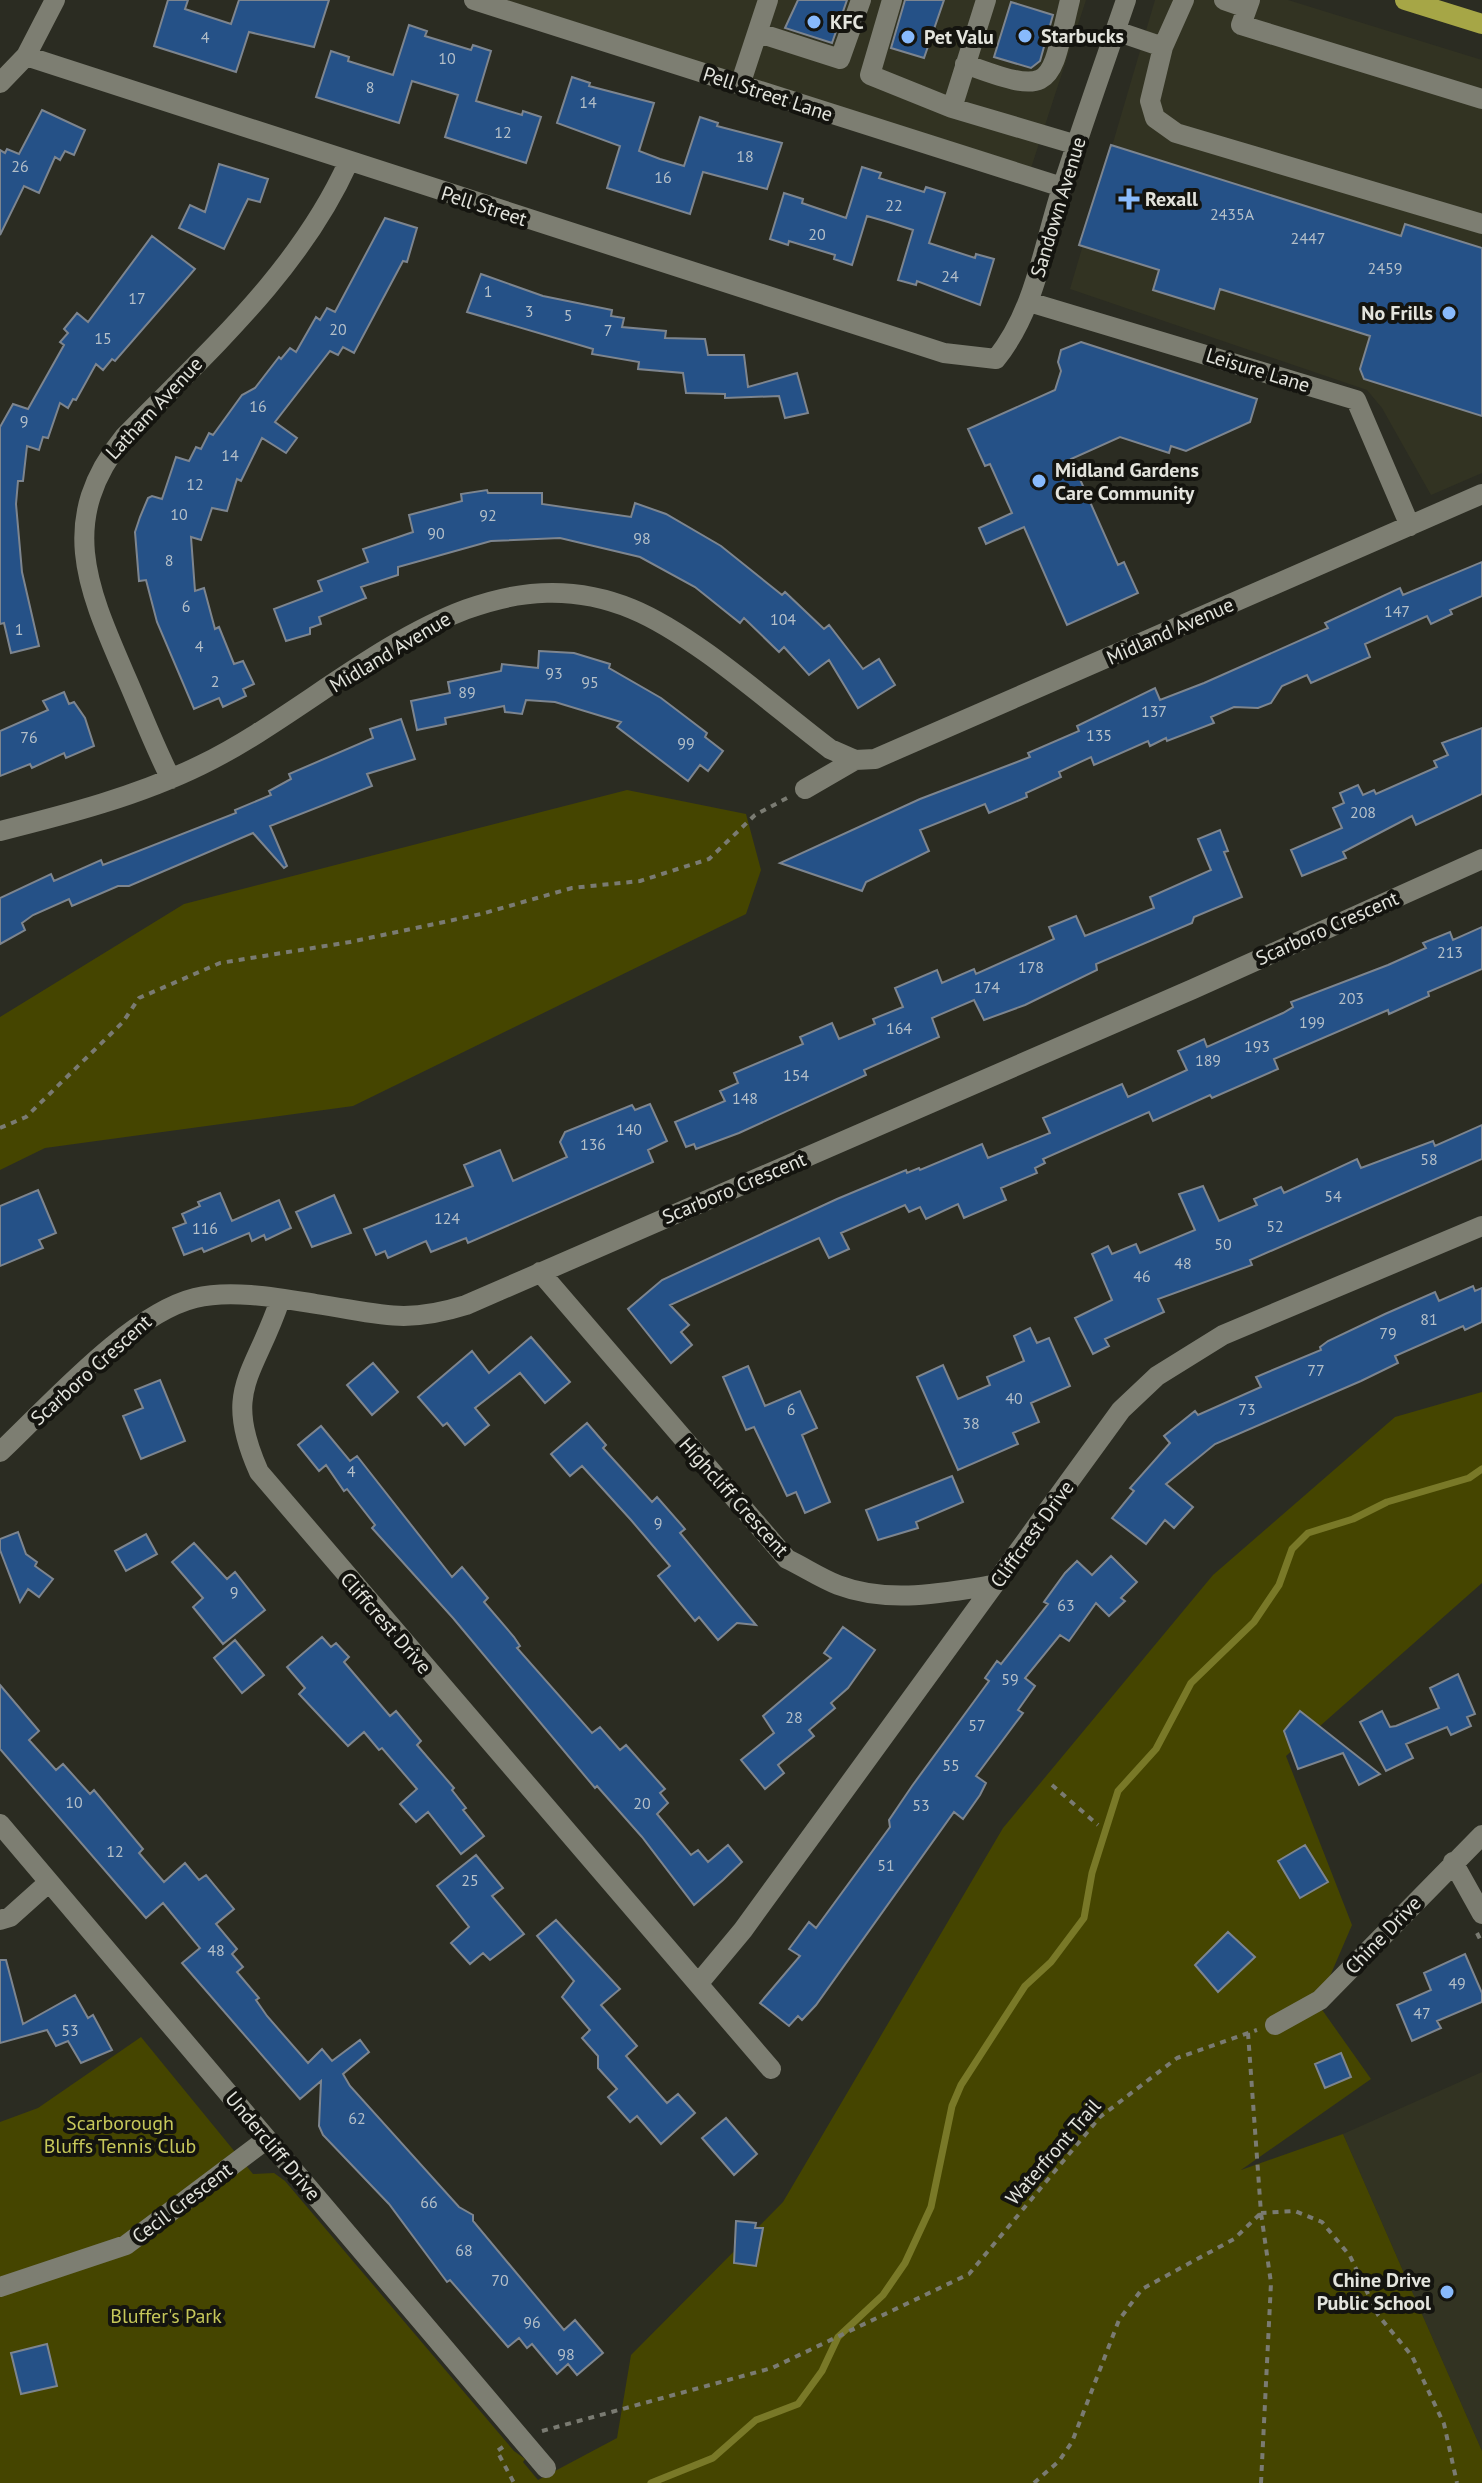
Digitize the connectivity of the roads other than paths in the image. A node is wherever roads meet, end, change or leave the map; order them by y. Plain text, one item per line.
1 (55, 0) edge
2 (474, 0) edge
3 (768, 0) edge
4 (861, 0) edge
5 (892, 0) edge
6 (986, 0) edge
7 (1070, 0) edge
8 (1126, 0) edge
9 (1184, 0) edge
10 (1224, 0) edge
11 (1405, 0) edge
12 (1248, 4) edge
13 (1482, 24) edge
14 (1116, 31) junction
15 (759, 33) junction
16 (1163, 47) junction
17 (26, 56) junction
18 (965, 64) junction
19 (0, 83) edge
20 (740, 85) junction
21 (1482, 99) edge
22 (952, 108) junction
23 (1077, 145) junction
24 (348, 163) junction
25 (1062, 187) junction
26 (1482, 224) edge
27 (1029, 302) junction
28 (944, 353) joint
29 (1482, 494) edge
30 (1410, 526) junction
31 (855, 760) junction
32 (171, 779) junction
33 (805, 789) road end
34 (0, 831) edge
35 (1482, 859) edge
36 (1482, 1226) edge
37 (540, 1272) junction
38 (280, 1300) junction
39 (0, 1452) edge
40 (994, 1585) junction
41 (0, 1824) edge
42 (1482, 1835) edge
43 (1453, 1862) junction
44 (48, 1883) junction
45 (1482, 1914) edge
46 (0, 1920) edge
47 (698, 1984) junction
48 (1275, 2025) dead end
49 (771, 2069) dead end
50 (267, 2139) junction
51 (0, 2287) edge
52 (546, 2468) dead end

1 - 17 street
2 - 20 street, Pell Street Lane
3 - 15 street
4 - 15 street
5 - 22 street
6 - 18 street
7 - 18 street
8 - 14 street, Sandown Avenue
9 - 16 street
10 - 12 street
11 - 13 main road
12 - 21 street
14 - 16 street
14 - 23 street, Sandown Avenue
15 - 20 street
16 - 26 street
17 - 19 street
17 - 24 street, Pell Street
18 - 22 street
20 - 25 street, Pell Street Lane
22 - 23 street
23 - 25 street, Sandown Avenue
24 - 28 street, Pell Street
24 - 32 street, Latham Avenue
25 - 27 street, Sandown Avenue
27 - 28 street, Sandown Avenue
27 - 30 street, Leisure Lane
29 - 30 street, Midland Avenue
30 - 31 street, Midland Avenue
31 - 32 street, Midland Avenue
31 - 33 street, Midland Avenue
32 - 34 street, Midland Avenue
35 - 37 street, Scarboro Crescent
36 - 40 street, Cliffcrest Drive
37 - 38 street, Scarboro Crescent
37 - 40 street, Highcliff Crescent
38 - 39 street, Scarboro Crescent
38 - 47 street, Cliffcrest Drive
40 - 47 street, Cliffcrest Drive
41 - 44 street, Undercliff Drive
42 - 43 street, Chine Drive
43 - 45 street
43 - 48 street, Chine Drive
44 - 46 street
44 - 50 street, Undercliff Drive
47 - 49 street, Cliffcrest Drive
50 - 51 street, Cecil Crescent
50 - 52 street, Undercliff Drive

